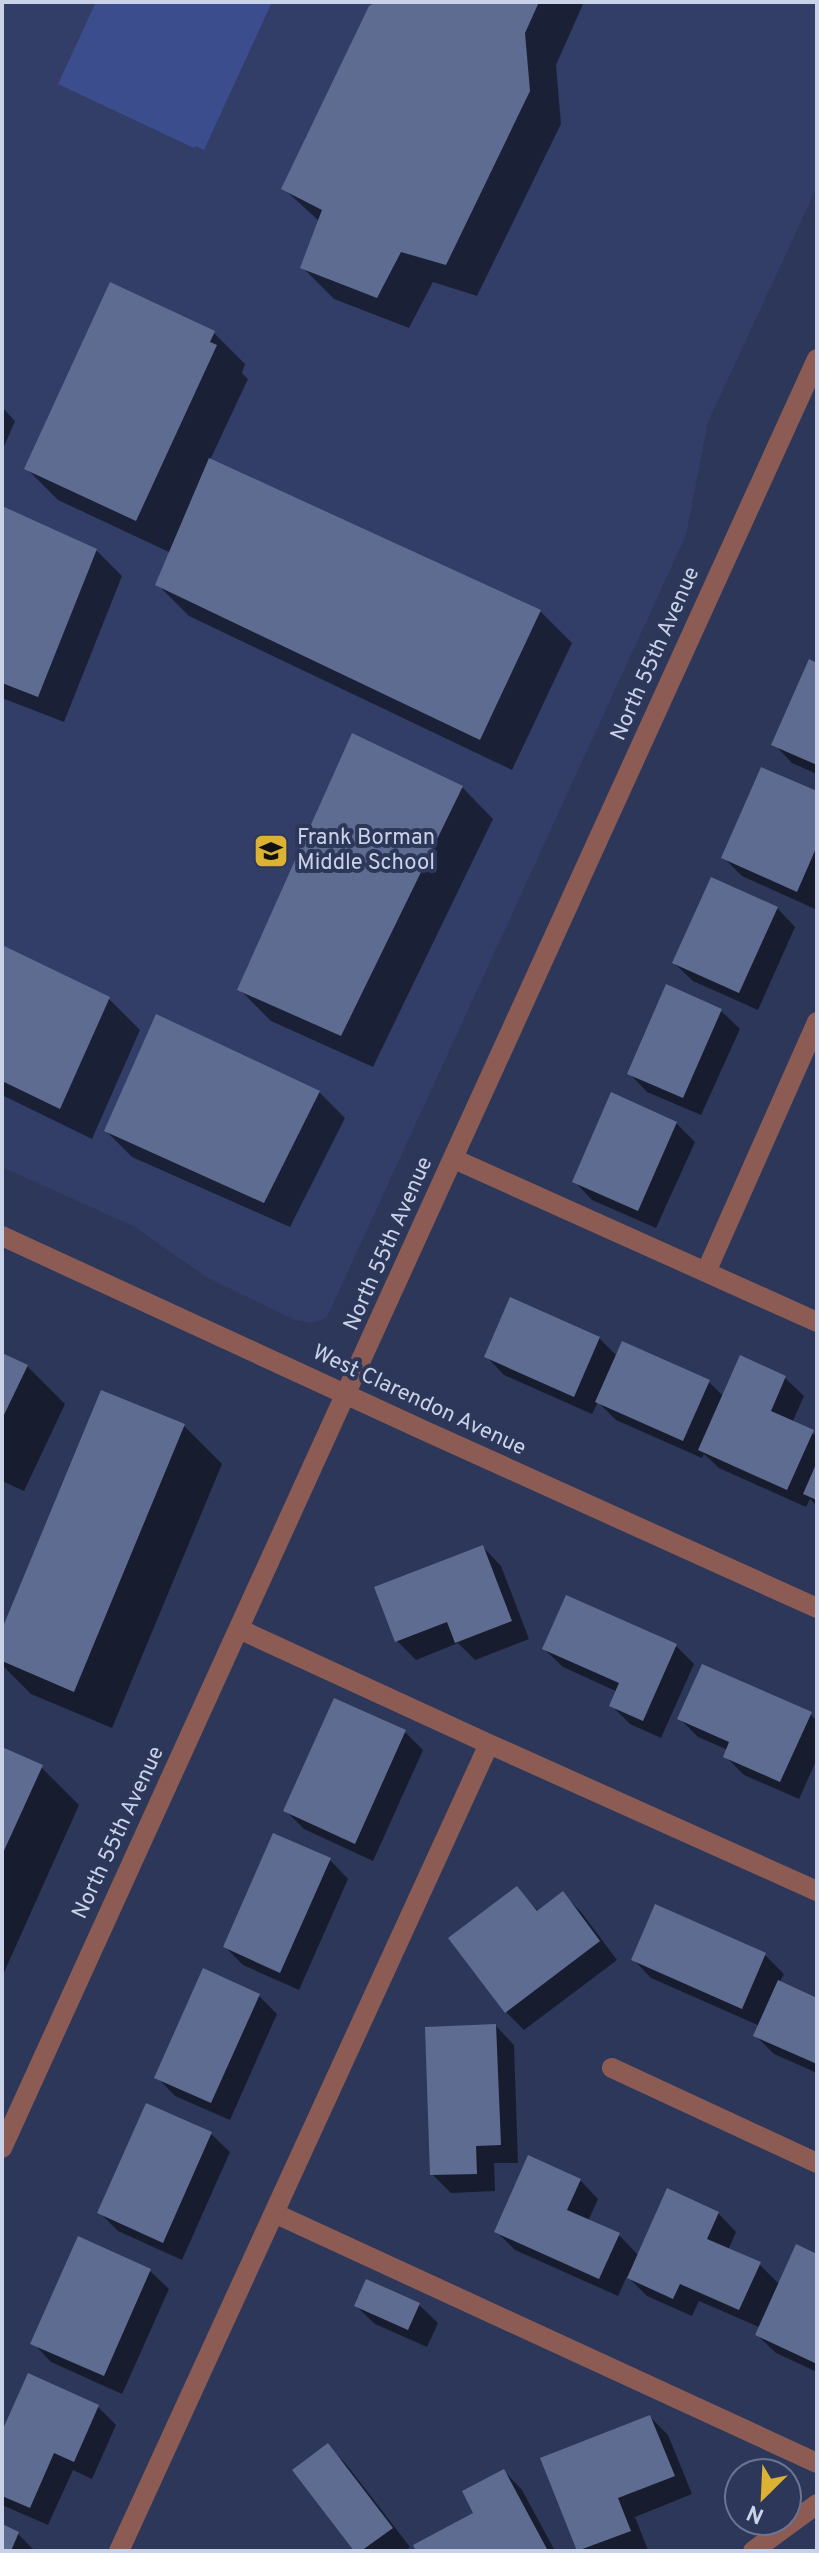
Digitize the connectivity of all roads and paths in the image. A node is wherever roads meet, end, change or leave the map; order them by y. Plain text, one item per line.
1 (817, 359) edge
2 (817, 1022) edge
3 (454, 1159) junction
4 (2, 1236) edge
5 (706, 1272) junction
6 (817, 1322) edge
7 (347, 1393) junction
8 (817, 1608) edge
9 (239, 1629) junction
10 (489, 1744) junction
11 (817, 1891) edge
12 (612, 2068) dead end
13 (2, 2148) edge
14 (817, 2163) edge
15 (274, 2213) junction
16 (817, 2463) edge
17 (817, 2504) edge
18 (119, 2551) edge
19 (753, 2551) edge

1 - 3 street, North 55th Avenue
2 - 5 street
3 - 5 street
3 - 7 street, North 55th Avenue
4 - 7 street, West Clarendon Avenue
5 - 6 street
7 - 8 street, West Clarendon Avenue
7 - 9 street, North 55th Avenue
9 - 10 street
9 - 13 street, North 55th Avenue
10 - 11 street
10 - 15 street
12 - 14 street
15 - 16 street
15 - 18 street
17 - 19 street

